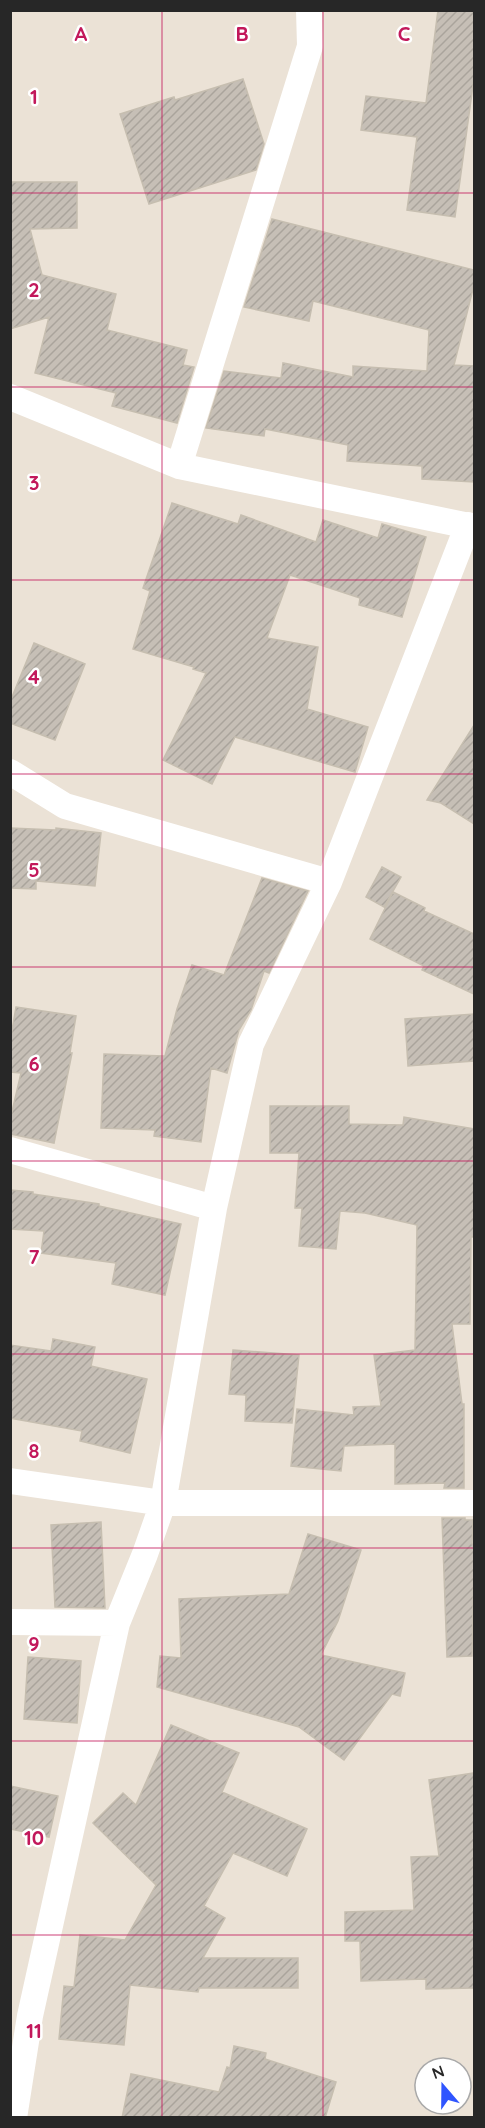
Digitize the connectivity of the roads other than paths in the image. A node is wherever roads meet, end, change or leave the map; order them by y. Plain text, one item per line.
1 (309, 10) edge
2 (10, 397) edge
3 (180, 466) junction
4 (471, 526) edge
5 (10, 772) edge
6 (328, 882) junction
7 (10, 1150) edge
8 (214, 1208) junction
9 (10, 1481) edge
10 (163, 1503) junction
11 (474, 1503) edge
12 (10, 1622) edge
13 (117, 1623) junction
14 (14, 2118) edge

1 - 3 street
2 - 3 street
3 - 4 street
4 - 6 street
5 - 6 street
6 - 8 street
7 - 8 street
8 - 10 street
9 - 10 street
10 - 11 street
10 - 13 street
12 - 13 street
13 - 14 street

